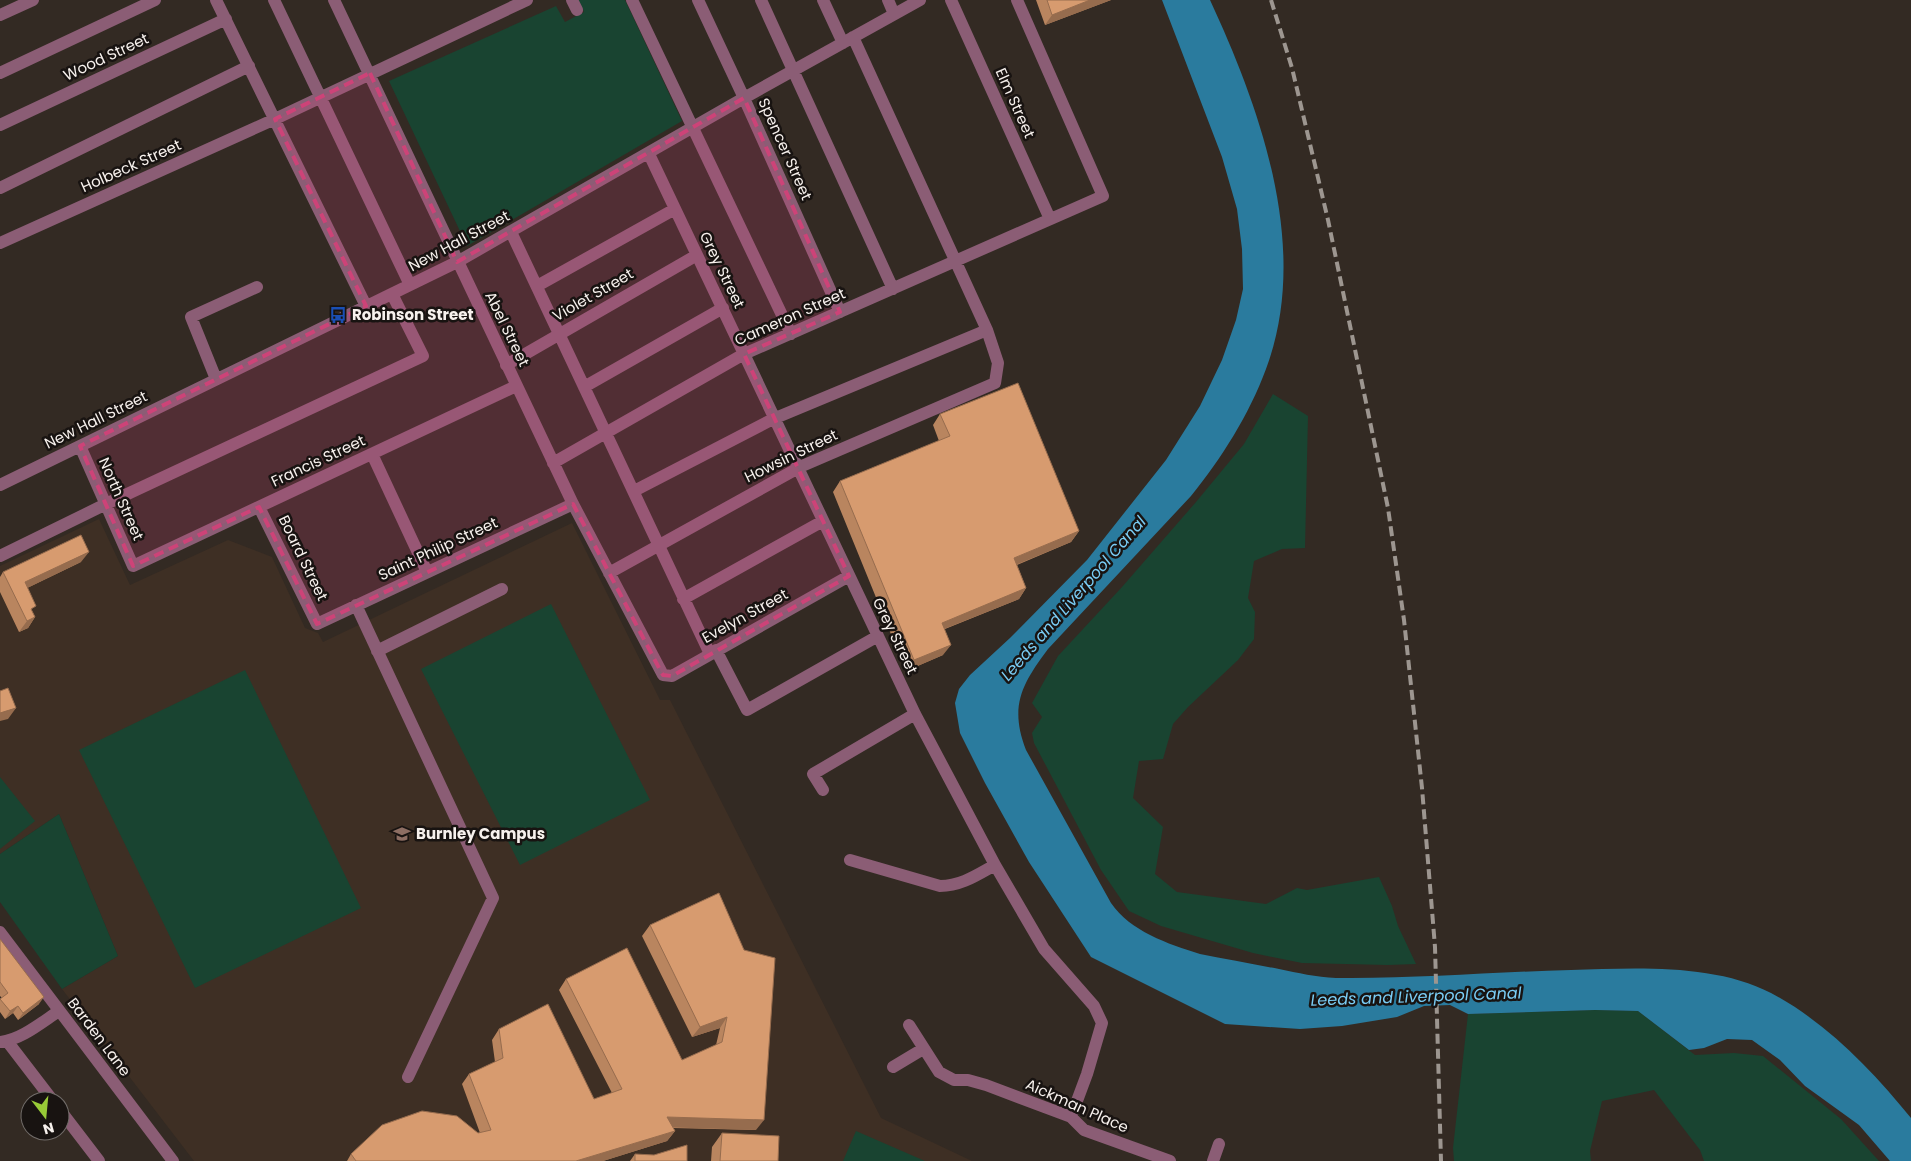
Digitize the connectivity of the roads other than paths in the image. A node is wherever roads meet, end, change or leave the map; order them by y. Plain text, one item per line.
1 (33, 0) edge
2 (156, 0) edge
3 (216, 0) edge
4 (274, 0) edge
5 (334, 0) edge
6 (527, 0) edge
7 (632, 0) edge
8 (698, 0) edge
9 (761, 0) edge
10 (823, 0) edge
11 (888, 0) edge
12 (920, 0) edge
13 (951, 0) edge
14 (1017, 0) edge
15 (894, 14) junction
16 (0, 15) edge
17 (226, 19) junction
18 (848, 40) junction
19 (249, 66) junction
20 (794, 70) junction
21 (0, 73) edge
22 (370, 73) junction
23 (320, 97) junction
24 (744, 98) junction
25 (275, 119) junction
26 (0, 125) edge
27 (693, 127) junction
28 (649, 154) junction
29 (0, 188) edge
30 (674, 209) junction
31 (1050, 220) junction
32 (511, 232) junction
33 (0, 243) edge
34 (697, 255) junction
35 (457, 262) junction
36 (955, 262) junction
37 (410, 285) junction
38 (536, 286) junction
39 (257, 287) dead end
40 (893, 289) junction
41 (392, 294) junction
42 (366, 306) junction
43 (723, 308) junction
44 (840, 312) junction
45 (987, 330) junction
46 (559, 334) junction
47 (791, 334) junction
48 (744, 354) junction
49 (506, 365) junction
50 (216, 379) junction
51 (516, 386) junction
52 (584, 387) junction
53 (773, 419) junction
54 (606, 434) junction
55 (80, 446) junction
56 (372, 454) junction
57 (553, 464) junction
58 (798, 468) junction
59 (0, 485) edge
60 (634, 491) junction
61 (106, 504) junction
62 (573, 504) junction
63 (259, 507) junction
64 (823, 521) junction
65 (658, 546) junction
66 (0, 556) edge
67 (133, 566) joint
68 (428, 572) junction
69 (609, 573) junction
70 (849, 576) junction
71 (502, 589) dead end
72 (683, 599) junction
73 (356, 605) junction
74 (317, 624) joint
75 (878, 636) junction
76 (377, 651) junction
77 (713, 652) junction
78 (659, 668) joint
79 (915, 714) junction
80 (823, 790) dead end
81 (850, 860) dead end
82 (995, 865) junction
83 (0, 932) edge
84 (59, 1011) junction
85 (909, 1025) dead end
86 (4, 1042) edge
87 (923, 1049) junction
88 (894, 1067) dead end
89 (408, 1077) dead end
90 (45, 1091) edge
91 (1071, 1117) junction
92 (70, 1123) edge
93 (1219, 1144) dead end
94 (99, 1161) edge
95 (173, 1161) edge
96 (1170, 1161) edge
97 (1213, 1161) edge

1 - 16 street
2 - 21 street
3 - 17 street
4 - 23 street
5 - 22 street, Abel Street
6 - 22 street, Holbeck Street
7 - 27 street
8 - 24 street, Spencer Street
9 - 20 street
10 - 18 street
11 - 15 street
12 - 15 street, New Hall Street
13 - 31 street, Elm Street
14 - 31 street, Cameron Street
15 - 18 street, New Hall Street
17 - 19 street
17 - 26 street, Wood Street
18 - 20 street, New Hall Street
18 - 36 street
19 - 25 street
19 - 29 street
20 - 24 street, New Hall Street
20 - 40 street
22 - 23 street, Holbeck Street
22 - 35 street, Abel Street
23 - 25 street, Holbeck Street
23 - 37 street
24 - 27 street, New Hall Street
24 - 44 street, Spencer Street
25 - 33 street, Holbeck Street
25 - 42 street
27 - 28 street, New Hall Street
27 - 47 street
28 - 30 street, Grey Street
28 - 32 street, New Hall Street
30 - 34 street, Grey Street
30 - 38 street
31 - 36 street, Cameron Street
32 - 35 street, New Hall Street
32 - 38 street
34 - 43 street, Grey Street
34 - 46 street, Violet Street
35 - 37 street, New Hall Street
35 - 49 street, Abel Street
36 - 40 street, Cameron Street
36 - 45 street
37 - 41 street, New Hall Street
38 - 46 street
39 - 50 street
40 - 44 street, Cameron Street
41 - 42 street, New Hall Street
41 - 61 street
42 - 50 street, New Hall Street
43 - 48 street, Grey Street
43 - 52 street
44 - 47 street, Cameron Street
45 - 53 street
45 - 58 street, Howsin Street
46 - 49 street, Violet Street
46 - 52 street
47 - 48 street, Cameron Street
48 - 53 street, Grey Street
48 - 54 street, Cameron Street
49 - 51 street, Abel Street
50 - 55 street, New Hall Street
51 - 56 street, Francis Street
51 - 57 street, Abel Street
52 - 54 street
53 - 58 street, Grey Street
53 - 60 street
54 - 57 street, Cameron Street
54 - 60 street
55 - 59 street, New Hall Street
55 - 61 street, North Street
56 - 63 street, Francis Street
56 - 68 street
57 - 62 street, Abel Street
58 - 64 street, Grey Street
58 - 65 street, Howsin Street
60 - 65 street
61 - 66 street
61 - 67 street, North Street
62 - 68 street, Saint Philip Street
62 - 69 street, Abel Street
63 - 67 street, Francis Street
63 - 74 street, Board Street
64 - 70 street, Grey Street
64 - 72 street
65 - 69 street, Howsin Street
65 - 72 street
68 - 73 street, Saint Philip Street
69 - 78 street, Abel Street
70 - 75 street, Grey Street
70 - 77 street, Evelyn Street
71 - 76 street
72 - 77 street
73 - 74 street, Saint Philip Street
73 - 76 street
75 - 77 street
75 - 79 street, Grey Street
76 - 89 street
77 - 78 street, Evelyn Street
79 - 80 street
79 - 82 street, Grey Street
81 - 82 street
82 - 91 street, Grey Street
83 - 84 street, Barden Lane
84 - 86 street
84 - 95 street, Barden Lane
85 - 87 street, Aickman Place
86 - 90 street
87 - 88 street
87 - 91 street, Aickman Place
91 - 96 street, Aickman Place
92 - 94 street
93 - 97 street

